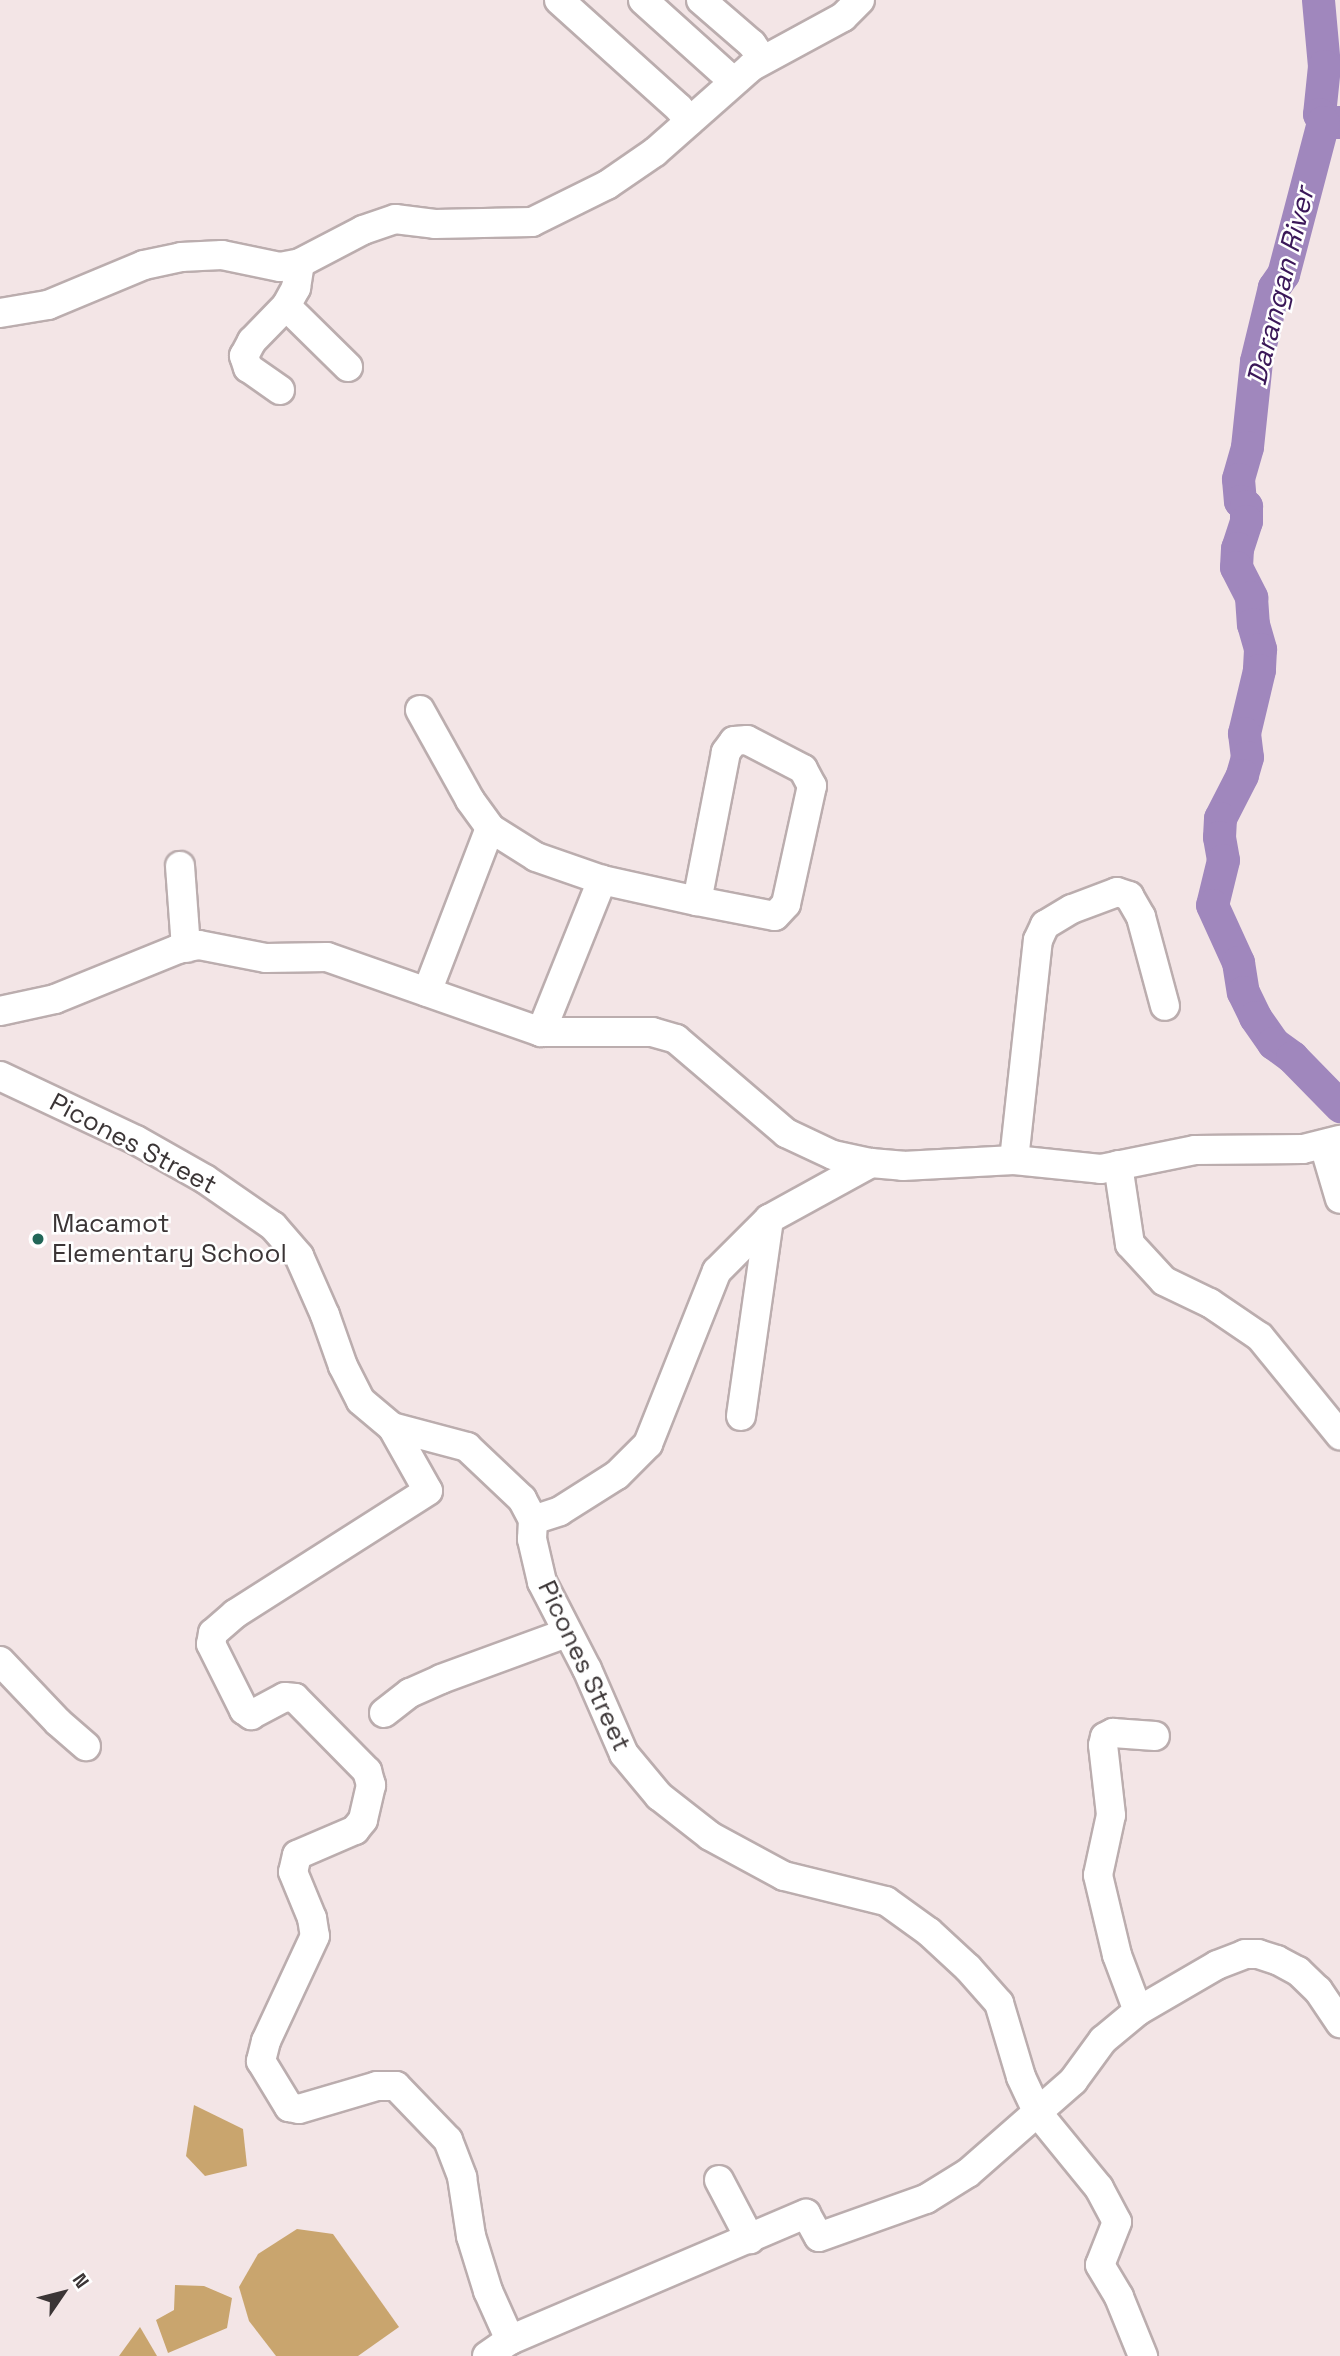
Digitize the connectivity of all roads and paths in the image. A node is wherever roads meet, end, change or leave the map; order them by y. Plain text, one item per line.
1 (559, 0) edge
2 (643, 0) edge
3 (701, 0) edge
4 (850, 3) edge
5 (762, 59) junction
6 (734, 82) junction
7 (689, 122) junction
8 (300, 263) junction
9 (286, 306) junction
10 (0, 313) edge
11 (348, 367) dead end
12 (280, 390) dead end
13 (420, 710) dead end
14 (490, 828) junction
15 (180, 866) dead end
16 (602, 880) junction
17 (697, 901) junction
18 (186, 948) junction
19 (427, 992) junction
20 (1165, 1006) dead end
21 (0, 1011) edge
22 (541, 1032) junction
23 (0, 1076) edge
24 (1335, 1141) edge
25 (1014, 1160) junction
26 (871, 1163) junction
27 (1118, 1166) junction
28 (1340, 1199) edge
29 (769, 1219) junction
30 (741, 1416) dead end
31 (392, 1427) junction
32 (1340, 1435) edge
33 (533, 1520) junction
34 (567, 1633) junction
35 (0, 1661) edge
36 (383, 1713) dead end
37 (1155, 1736) dead end
38 (86, 1746) dead end
39 (1138, 2011) junction
40 (1340, 2022) edge
41 (1037, 2112) junction
42 (719, 2180) dead end
43 (750, 2239) junction
44 (510, 2340) junction
45 (487, 2356) edge
46 (1143, 2356) edge

1 - 7 street
2 - 6 street
3 - 5 street
4 - 5 street
5 - 6 street
6 - 7 street
7 - 8 street
8 - 9 street
8 - 10 street
9 - 11 street
9 - 12 street
13 - 14 street
14 - 16 street
14 - 19 street
15 - 18 street
16 - 17 street
16 - 22 street
17 - 17 street
18 - 19 street
18 - 21 street
19 - 22 street
20 - 25 street
22 - 26 street
23 - 31 street, Picones Street
24 - 27 street
24 - 28 street
25 - 26 street
25 - 27 street
26 - 29 street
27 - 32 street
29 - 30 street
29 - 33 street
31 - 33 street, Picones Street
31 - 44 street
33 - 34 street, Picones Street
34 - 36 street
34 - 41 street, Picones Street
35 - 38 street
37 - 39 street
39 - 40 street
39 - 41 street
41 - 43 street
41 - 46 street, Picones Street
42 - 43 street
43 - 44 street
44 - 45 street

